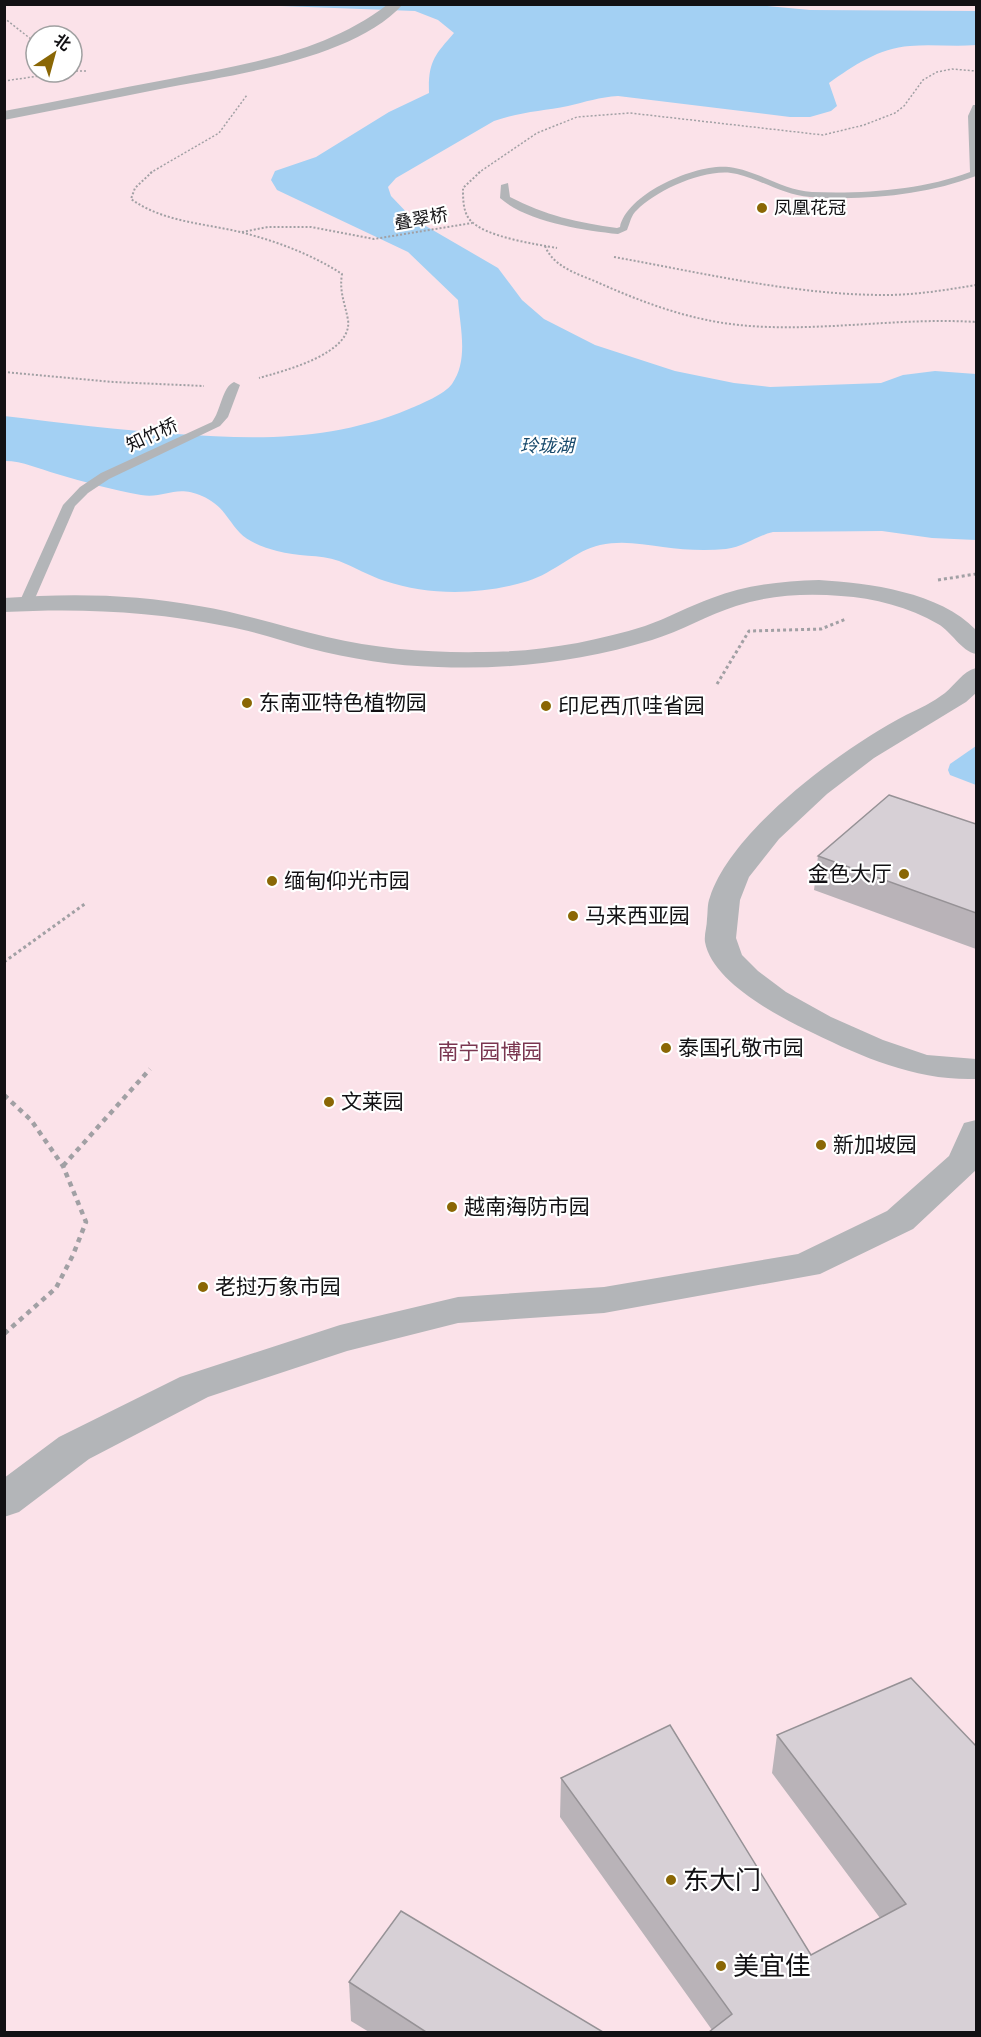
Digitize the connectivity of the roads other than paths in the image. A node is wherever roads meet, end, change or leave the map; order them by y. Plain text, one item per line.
1 (397, 4) edge
2 (976, 107) edge
3 (4, 116) edge
4 (505, 186) dead end
5 (234, 385) road end
6 (15, 604) edge
7 (976, 646) edge
8 (976, 676) edge
9 (976, 1069) edge
10 (976, 1131) edge
11 (4, 1501) edge

1 - 3 street
2 - 4 lane
5 - 6 lane, 知竹桥
6 - 7 street
8 - 9 street
10 - 11 street

